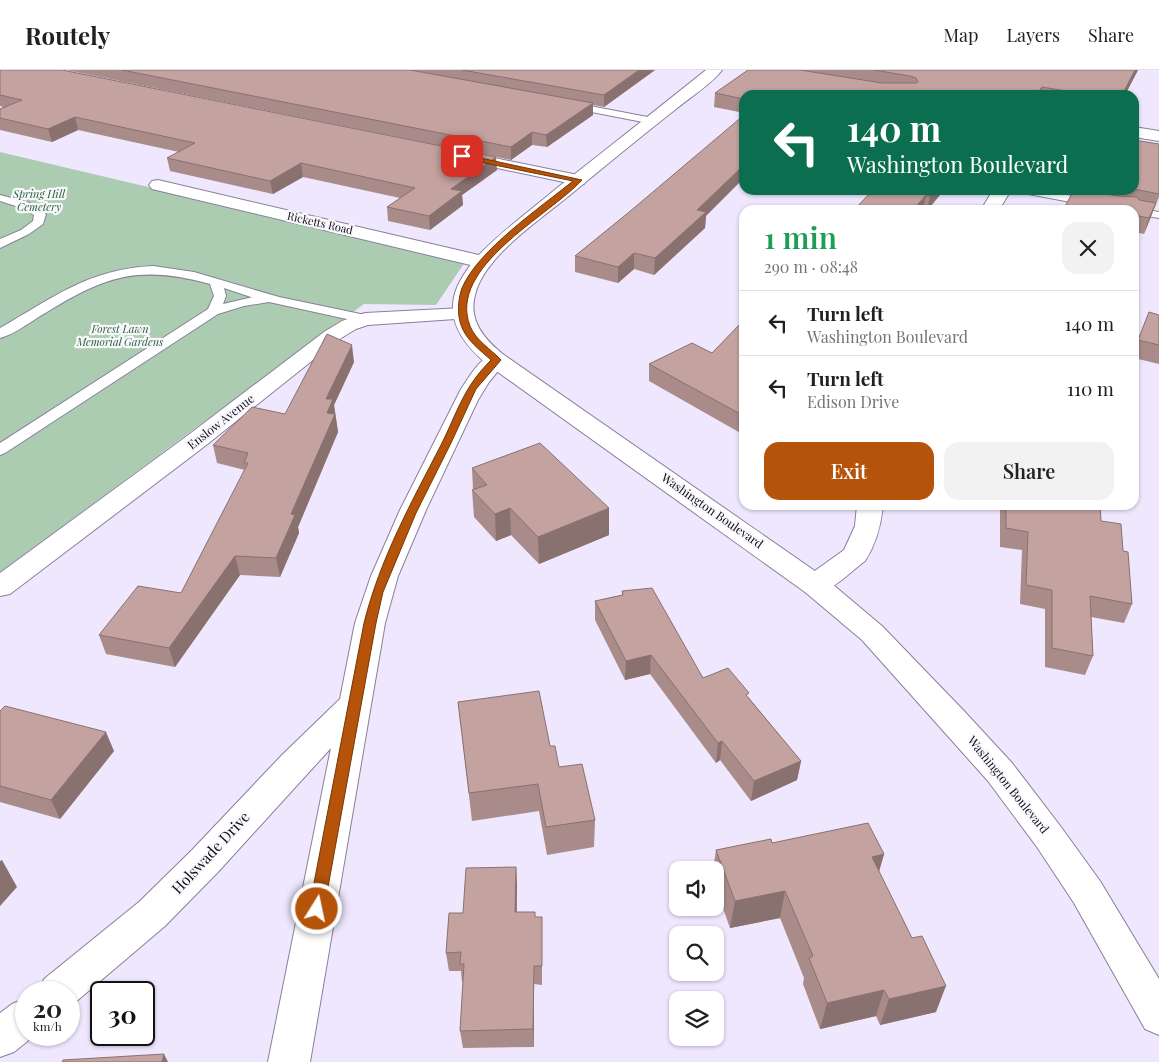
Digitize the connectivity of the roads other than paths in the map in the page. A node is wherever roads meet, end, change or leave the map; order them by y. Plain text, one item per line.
1 (715, 70) edge
2 (555, 103) edge
3 (652, 121) junction
4 (1139, 133) edge
5 (1159, 136) edge
6 (443, 152) edge
7 (578, 180) junction
8 (158, 184) dead end
9 (1050, 195) edge
10 (0, 198) edge
11 (1105, 205) edge
12 (1139, 211) edge
13 (1159, 215) edge
14 (0, 244) edge
15 (483, 262) junction
16 (216, 283) junction
17 (277, 300) junction
18 (213, 311) junction
19 (463, 314) junction
20 (364, 319) junction
21 (0, 334) edge
22 (496, 360) junction
23 (0, 450) edge
24 (870, 510) edge
25 (815, 585) junction
26 (0, 587) edge
27 (355, 704) junction
28 (71, 981) edge
29 (1159, 1016) edge
30 (15, 1026) edge
31 (0, 1038) edge
32 (289, 1062) edge

1 - 3 street, Washington Boulevard
2 - 3 lane
3 - 7 street, Washington Boulevard
4 - 5 street
6 - 7 street
7 - 15 street, Washington Boulevard
8 - 15 street, Ricketts Road
9 - 11 lane
10 - 14 lane
12 - 13 lane
15 - 19 street, Washington Boulevard
16 - 17 lane
16 - 18 lane
16 - 21 lane
17 - 18 lane
17 - 20 lane
18 - 23 lane
19 - 20 street, Enslow Avenue
19 - 22 street, Washington Boulevard
20 - 26 street, Enslow Avenue
22 - 25 street, Washington Boulevard
22 - 27 street
24 - 25 street
25 - 29 street, Washington Boulevard
27 - 28 street, Holswade Drive
27 - 32 street
30 - 31 street

